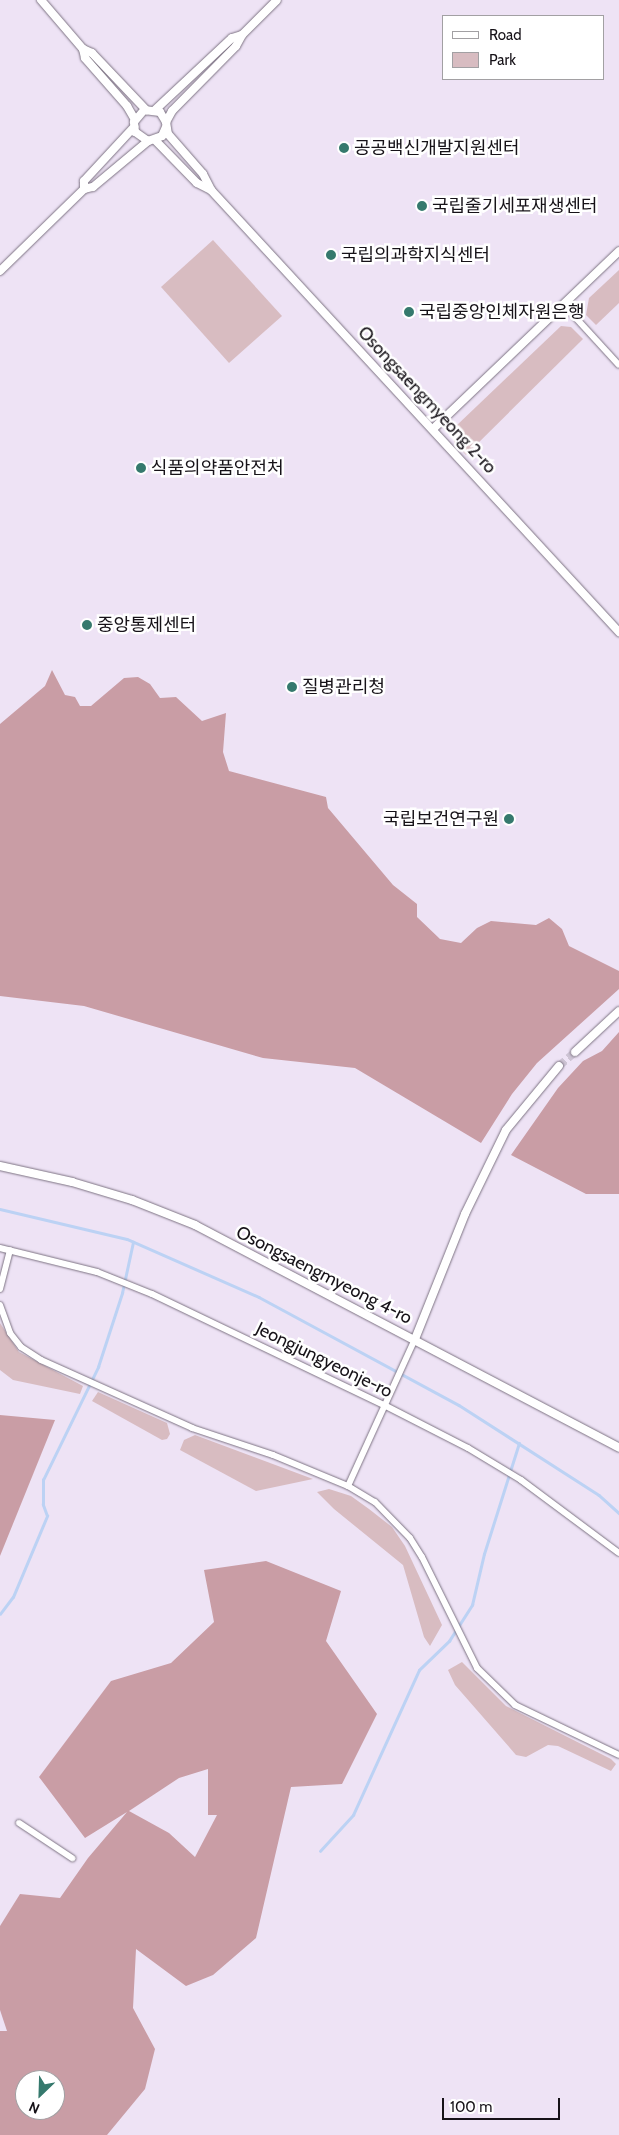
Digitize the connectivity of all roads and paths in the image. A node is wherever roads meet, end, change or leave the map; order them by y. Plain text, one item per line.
1 (42, 0) edge
2 (277, 0) edge
3 (242, 35) junction
4 (83, 49) junction
5 (151, 110) junction
6 (134, 124) junction
7 (166, 124) junction
8 (151, 141) junction
9 (84, 189) junction
10 (211, 190) junction
11 (619, 251) edge
12 (0, 271) edge
13 (564, 305) junction
14 (619, 365) edge
15 (434, 428) junction
16 (619, 632) edge
17 (619, 1011) edge
18 (575, 1052) tunnel mouth
19 (559, 1066) tunnel mouth
20 (0, 1166) edge
21 (0, 1248) edge
22 (10, 1250) junction
23 (0, 1289) edge
24 (0, 1305) edge
25 (415, 1339) junction
26 (386, 1402) junction
27 (619, 1448) edge
28 (348, 1486) junction
29 (619, 1553) edge
30 (619, 1754) edge
31 (19, 1823) dead end
32 (72, 1858) dead end

1 - 4 street
2 - 3 street
3 - 5 street
3 - 7 street
4 - 5 street
4 - 6 street
5 - 6 street
5 - 7 street
6 - 8 street
6 - 9 street
7 - 8 street
7 - 10 street, Osongsaengmyeong 2-ro
8 - 9 street
8 - 10 street, Osongsaengmyeong 2-ro
9 - 12 street
10 - 15 street, Osongsaengmyeong 2-ro
11 - 13 street
13 - 14 street
13 - 15 street
15 - 16 street, Osongsaengmyeong 2-ro
17 - 18 street
19 - 25 street
20 - 25 street, Osongsaengmyeong 4-ro
21 - 22 street
22 - 23 street
22 - 26 street, Jeongjungyeonje-ro
24 - 28 street
25 - 26 street
25 - 27 street, Osongsaengmyeong 4-ro
26 - 28 street
26 - 29 street, Jeongjungyeonje-ro
28 - 30 street
31 - 32 street

